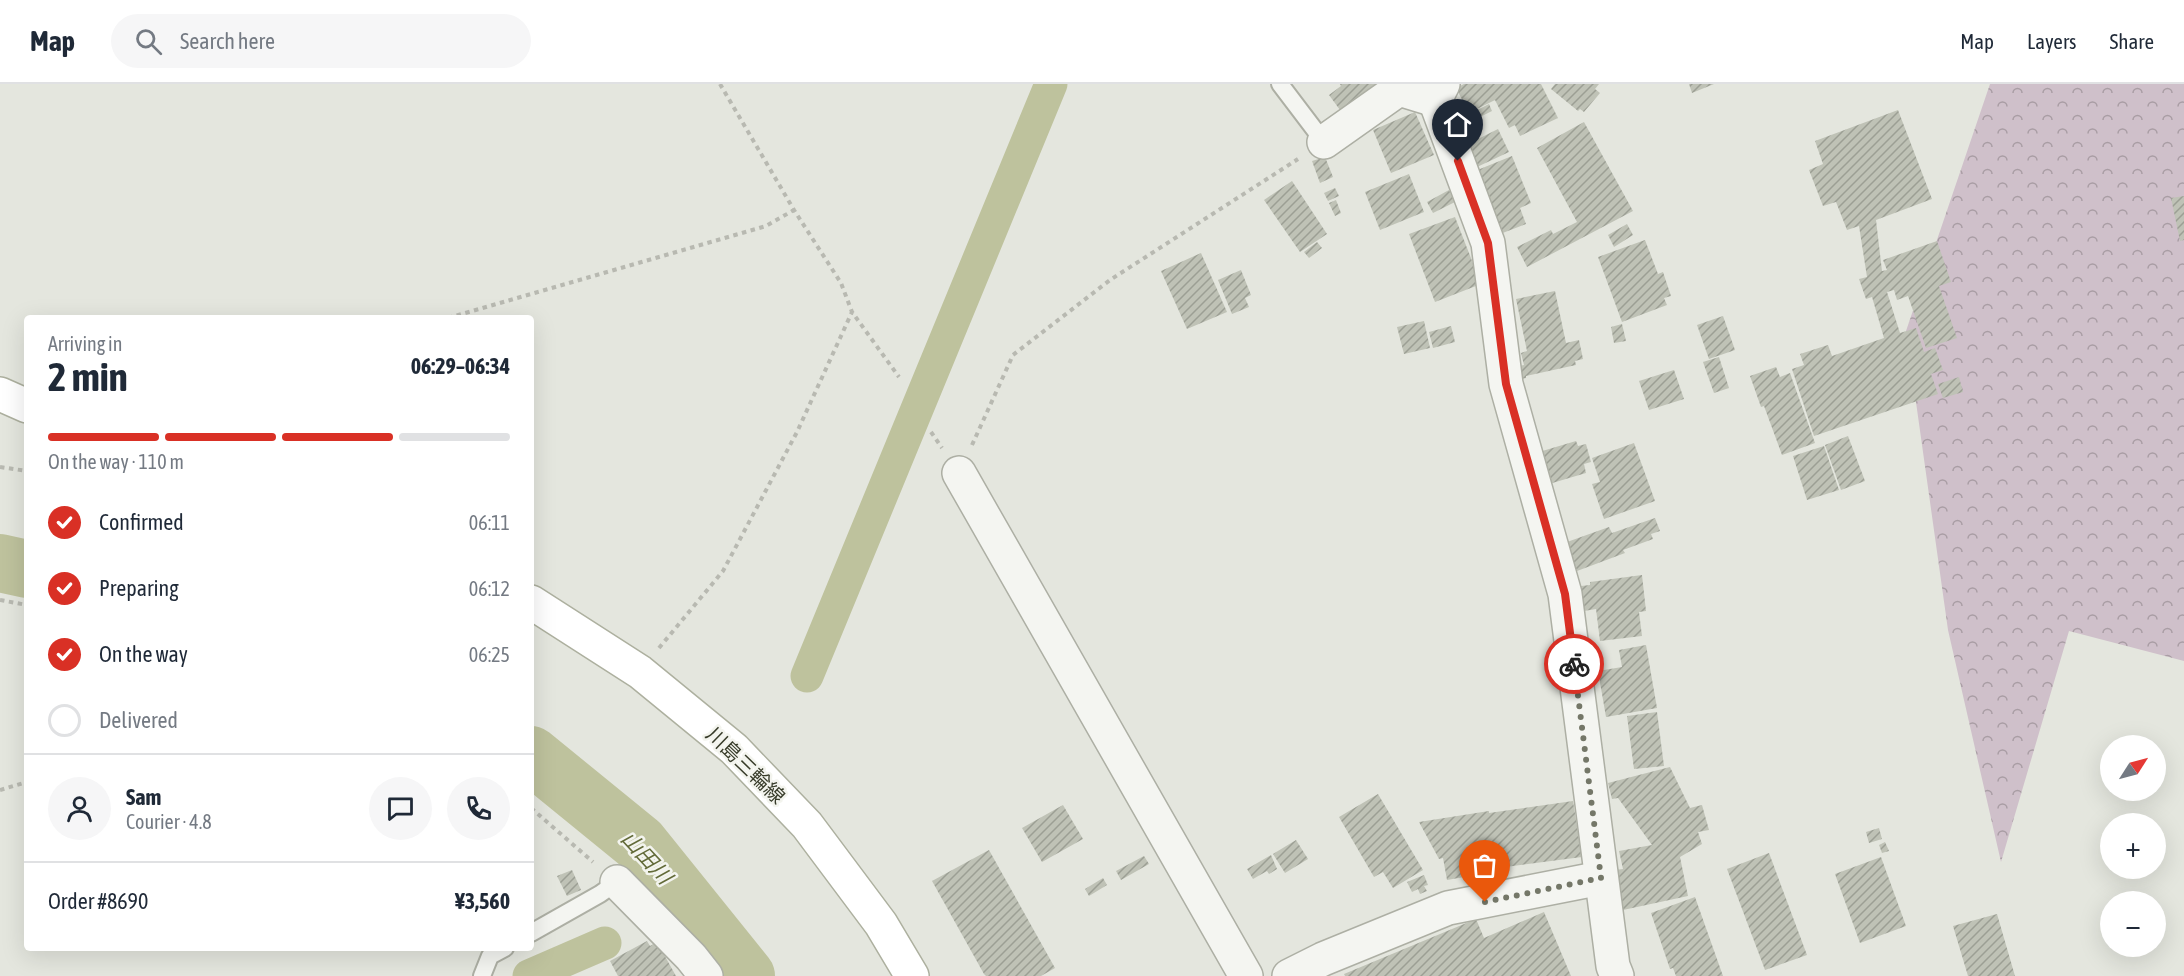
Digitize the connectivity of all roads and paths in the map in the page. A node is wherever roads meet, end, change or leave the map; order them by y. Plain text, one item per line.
1 (720, 84) edge
2 (1280, 84) edge
3 (1439, 92) edge
4 (1324, 142) junction
5 (794, 210) junction
6 (852, 312) junction
7 (458, 315) edge
8 (899, 377) dead end
9 (0, 394) edge
10 (24, 405) edge
11 (0, 466) edge
12 (24, 470) edge
13 (958, 473) joint
14 (0, 600) edge
15 (24, 604) edge
16 (534, 604) edge
17 (640, 672) junction
18 (24, 784) edge
19 (0, 790) edge
20 (534, 811) edge
21 (1601, 878) junction
22 (617, 882) junction
23 (534, 931) edge
24 (499, 951) edge
25 (482, 976) edge
26 (706, 976) edge
27 (912, 976) edge
28 (1246, 976) edge
29 (1289, 976) edge
30 (1617, 976) edge

1 - 5 path
2 - 4 lane
3 - 4 street
3 - 21 street
4 - 13 path
5 - 6 path
5 - 7 path
6 - 8 path
6 - 17 path
9 - 10 main road
11 - 12 path
13 - 28 street
14 - 15 path
16 - 17 main road, 川島三輪線
17 - 27 main road, 川島三輪線
18 - 19 path
20 - 22 path
21 - 29 street
21 - 30 street
22 - 23 lane
22 - 26 street
24 - 25 lane

